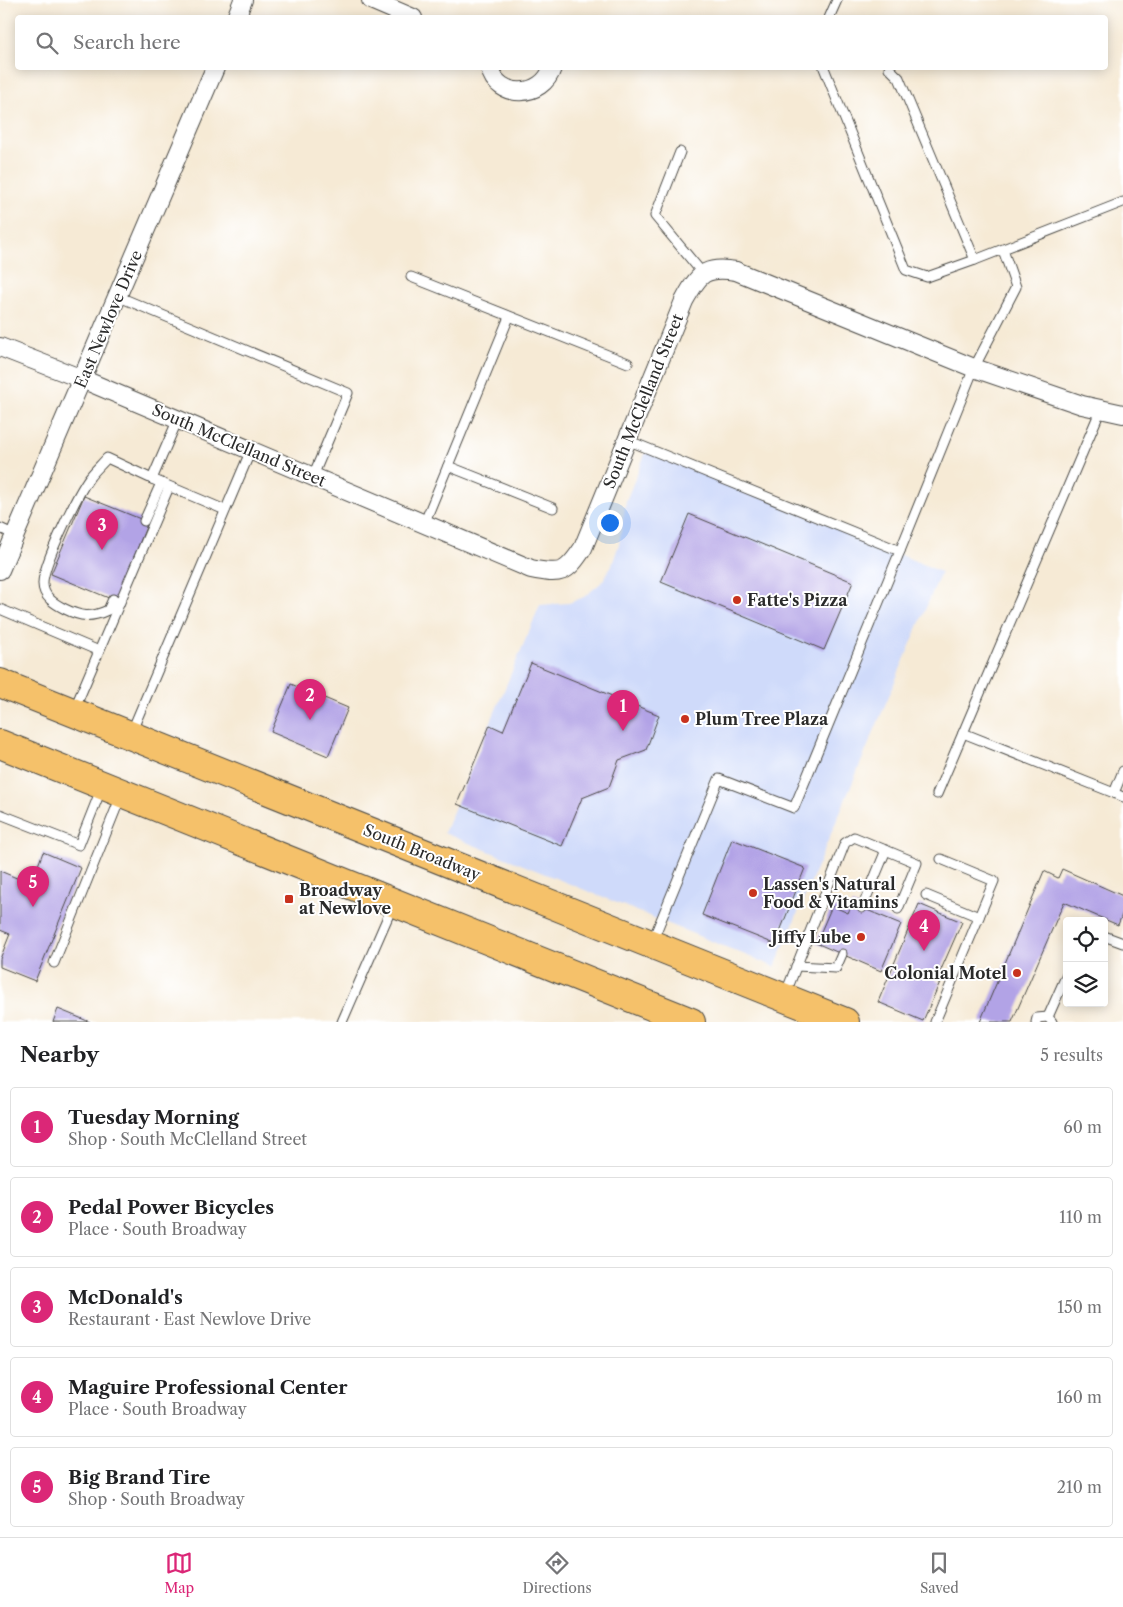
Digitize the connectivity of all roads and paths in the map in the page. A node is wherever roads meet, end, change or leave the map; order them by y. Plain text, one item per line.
1 (243, 0) edge
2 (371, 0) edge
3 (837, 0) edge
4 (237, 15) edge
5 (406, 15) edge
6 (830, 15) edge
7 (214, 70) edge
8 (491, 70) edge
9 (551, 70) edge
10 (825, 70) edge
11 (891, 70) edge
12 (680, 152) dead end
13 (1123, 202) edge
14 (1003, 250) junction
15 (975, 260) junction
16 (704, 274) junction
17 (411, 277) dead end
18 (117, 296) junction
19 (509, 317) junction
20 (0, 347) edge
21 (628, 363) dead end
22 (974, 368) junction
23 (82, 379) junction
24 (1101, 409) junction
25 (1123, 414) edge
26 (178, 419) junction
27 (627, 440) junction
28 (251, 450) junction
29 (448, 466) junction
30 (313, 476) junction
31 (161, 483) junction
32 (553, 508) dead end
33 (225, 510) junction
34 (144, 521) dead end
35 (424, 524) junction
36 (8, 532) edge
37 (900, 551) junction
38 (0, 570) edge
39 (113, 599) dead end
40 (0, 610) edge
41 (99, 651) junction
42 (0, 683) edge
43 (73, 712) junction
44 (963, 733) junction
45 (130, 735) junction
46 (0, 744) edge
47 (1123, 771) edge
48 (112, 789) junction
49 (1114, 793) junction
50 (938, 794) dead end
51 (1123, 797) edge
52 (0, 814) edge
53 (886, 850) junction
54 (941, 859) dead end
55 (926, 895) dead end
56 (394, 903) junction
57 (862, 908) dead end
58 (898, 909) dead end
59 (979, 917) junction
60 (1108, 937) edge
61 (1123, 943) edge
62 (651, 944) junction
63 (842, 954) dead end
64 (54, 963) dead end
65 (796, 966) junction
66 (1063, 985) edge
67 (784, 998) junction
68 (663, 1017) edge
69 (1050, 1019) edge
70 (342, 1022) edge
71 (691, 1022) edge
72 (845, 1022) edge
73 (935, 1022) edge
74 (1036, 1022) edge

1 - 4 street
2 - 5 street
3 - 6 lane
7 - 18 street, East Newlove Drive
8 - 9 street
10 - 15 lane
11 - 15 lane
12 - 16 lane
13 - 14 lane
14 - 15 lane
14 - 22 lane
16 - 22 street
16 - 27 street, South McClelland Street
17 - 19 lane
18 - 23 street, East Newlove Drive
18 - 30 lane
19 - 21 lane
19 - 29 lane
20 - 23 street, South McClelland Street
22 - 24 street
22 - 37 lane
23 - 26 street, South McClelland Street
23 - 36 street, East Newlove Drive
24 - 25 street
24 - 44 lane
26 - 28 street, South McClelland Street
26 - 31 lane
27 - 35 street, South McClelland Street
27 - 37 lane
28 - 30 street, South McClelland Street
28 - 33 lane
29 - 32 lane
29 - 35 lane
30 - 35 street, South McClelland Street
31 - 33 lane
31 - 34 lane
31 - 39 lane
31 - 41 lane
33 - 45 lane
36 - 38 street, East Newlove Drive
37 - 62 lane
40 - 41 lane
41 - 43 lane
42 - 43 main road, South Broadway
43 - 45 main road, South Broadway
44 - 49 lane
44 - 50 lane
45 - 62 main road, South Broadway
46 - 48 main road
47 - 49 lane
48 - 52 lane
48 - 56 main road
48 - 64 lane
49 - 51 lane
53 - 57 lane
53 - 58 lane
53 - 65 lane
54 - 59 lane
55 - 59 lane
56 - 68 main road
56 - 70 lane
59 - 73 lane
60 - 61 lane
62 - 67 main road, South Broadway
63 - 65 lane
65 - 67 lane
66 - 69 lane
67 - 72 main road, South Broadway
68 - 71 main road
69 - 74 lane

